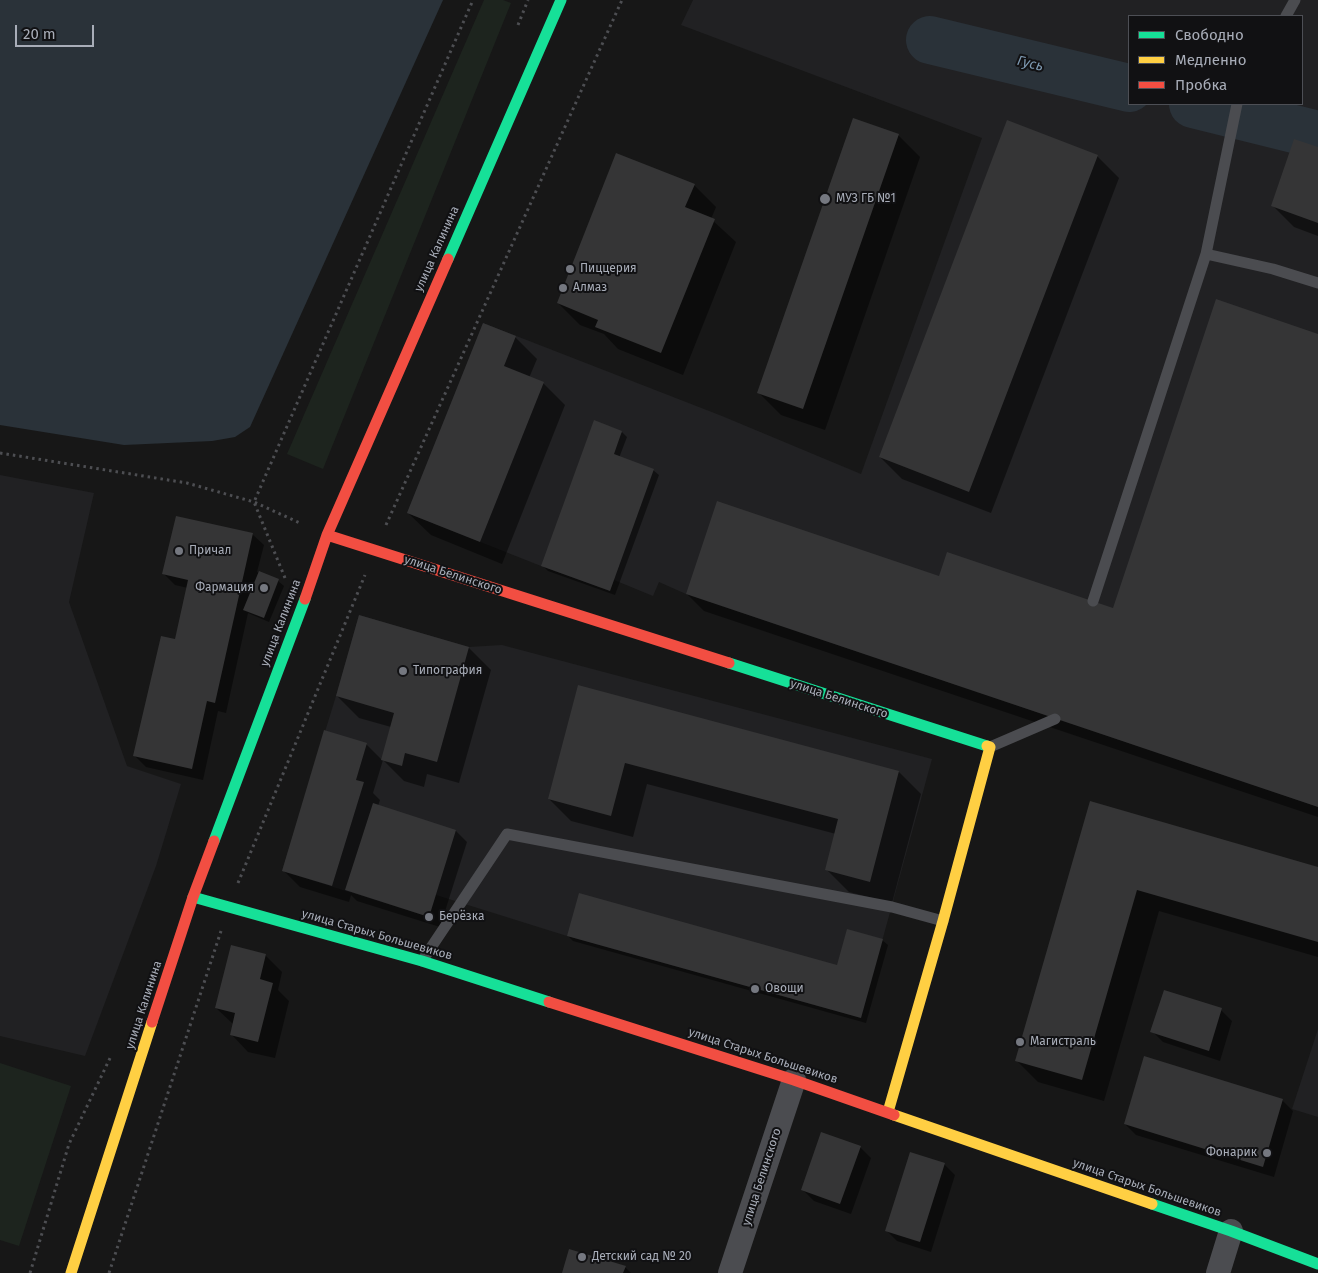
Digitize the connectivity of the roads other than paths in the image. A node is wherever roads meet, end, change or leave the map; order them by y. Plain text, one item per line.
1 (561, 0) edge
2 (1295, 0) edge
3 (1287, 15) edge
4 (1237, 105) edge
5 (1206, 254) junction
6 (1318, 283) edge
7 (327, 535) junction
8 (1093, 601) dead end
9 (1055, 718) dead end
10 (990, 747) junction
11 (193, 897) junction
12 (943, 921) junction
13 (422, 961) junction
14 (794, 1080) junction
15 (888, 1112) junction
16 (1231, 1231) junction
17 (1318, 1264) edge
18 (71, 1273) edge
19 (730, 1273) edge
20 (1218, 1273) edge

1 - 7 street, улица Калинина
2 - 3 lane
4 - 5 lane
5 - 6 lane
5 - 8 lane
7 - 10 street, улица Белинского
7 - 11 street, улица Калинина
9 - 10 lane
10 - 12 street
11 - 13 street, улица Старых Большевиков
11 - 18 street, улица Калинина
12 - 13 lane
12 - 15 street
13 - 14 street, улица Старых Большевиков
14 - 15 street, улица Старых Большевиков
14 - 19 street, улица Белинского
15 - 16 street, улица Старых Большевиков
16 - 17 street, улица Старых Большевиков
16 - 20 street

